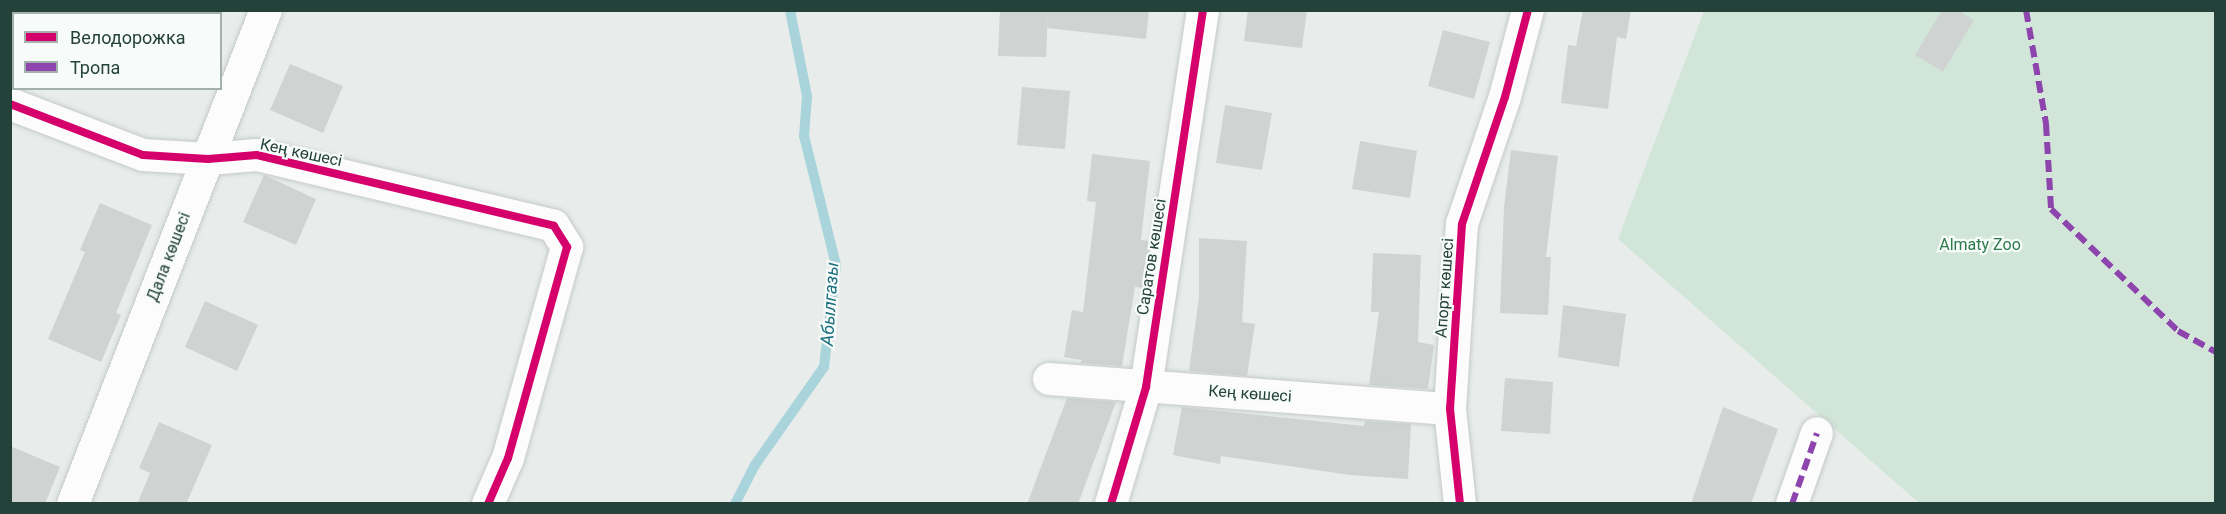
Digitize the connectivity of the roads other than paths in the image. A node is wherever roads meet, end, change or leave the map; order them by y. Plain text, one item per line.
1 (266, 10) edge
2 (1203, 10) edge
3 (1528, 10) edge
4 (10, 104) edge
5 (208, 159) junction
6 (1049, 380) dead end
7 (1146, 387) junction
8 (1450, 409) junction
9 (1817, 433) dead end
10 (72, 504) edge
11 (488, 504) edge
12 (1111, 504) edge
13 (1460, 504) edge
14 (1792, 504) edge

1 - 5 street, Дала көшесі
2 - 7 street, Саратов көшесі
3 - 8 street, Апорт көшесі
4 - 5 street, Кең көшесі
5 - 10 street, Дала көшесі
5 - 11 street, Кең көшесі
6 - 7 street, Кең көшесі
7 - 8 street, Кең көшесі
7 - 12 street, Саратов көшесі
8 - 13 street, Апорт көшесі
9 - 14 street

